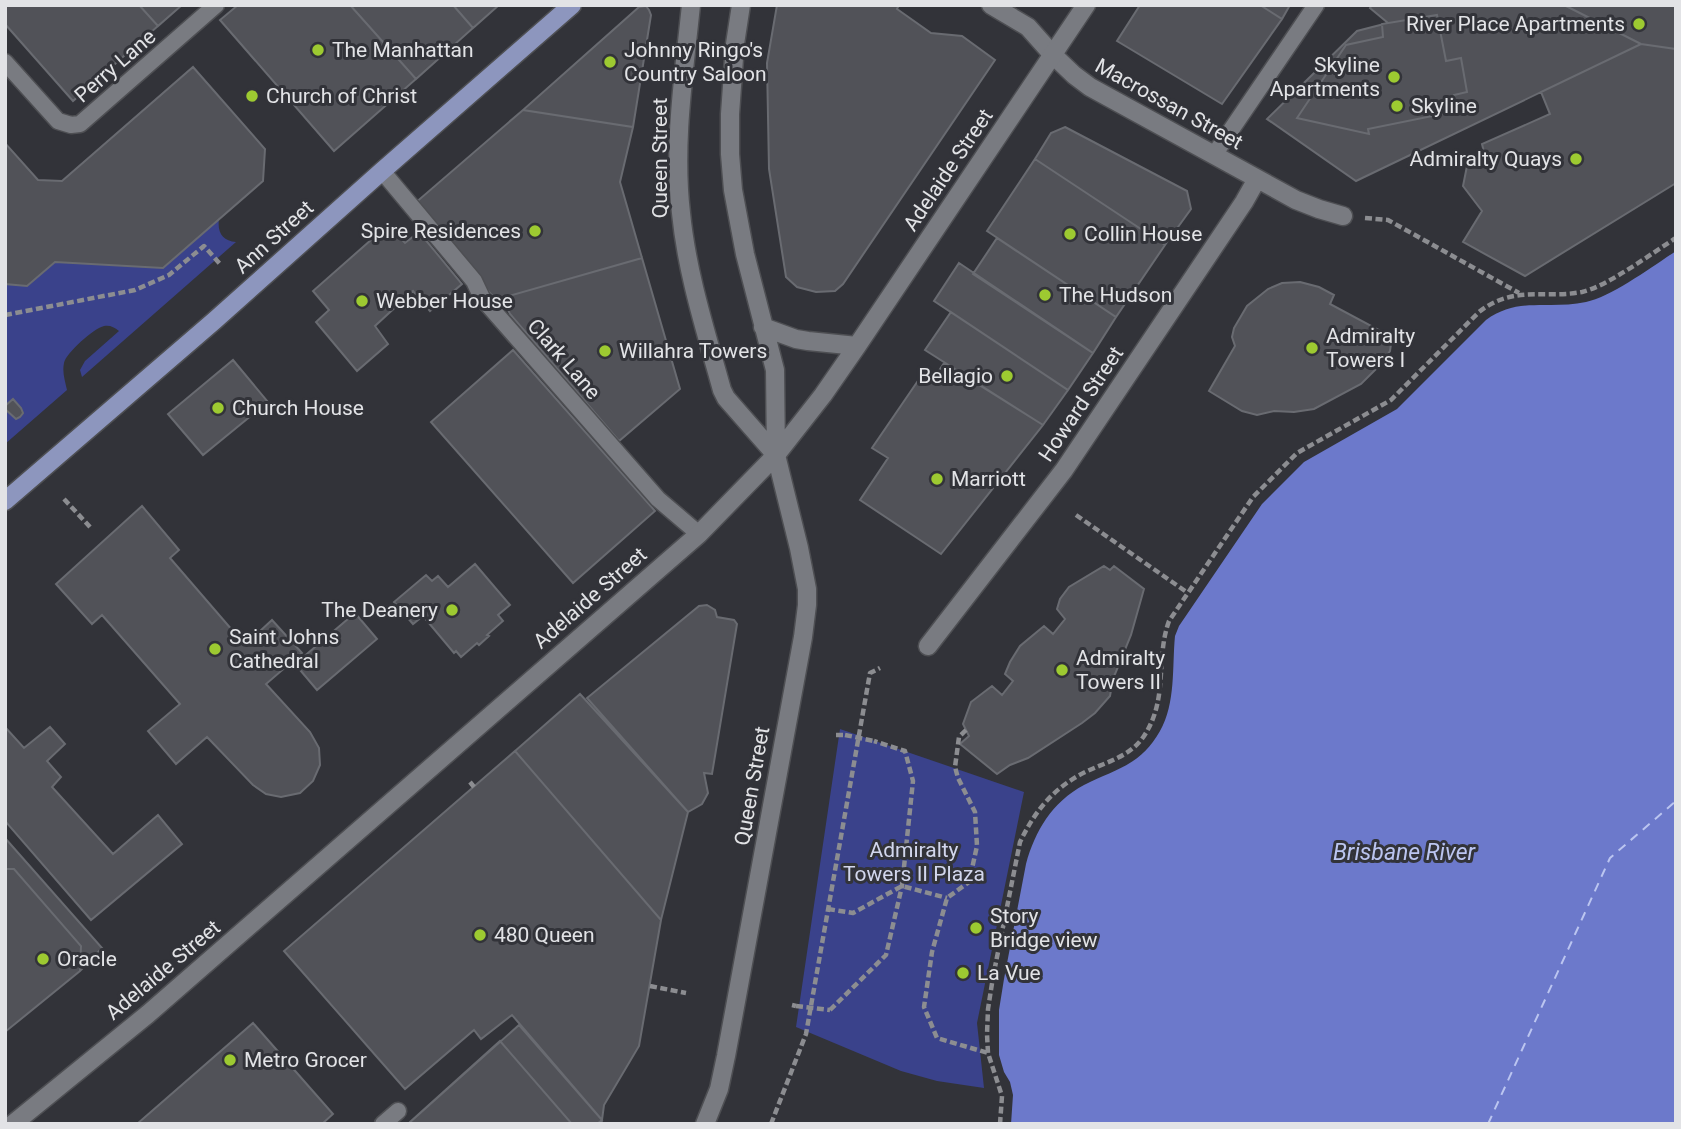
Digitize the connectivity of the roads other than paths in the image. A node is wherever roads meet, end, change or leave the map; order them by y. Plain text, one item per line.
1 (216, 5) edge
2 (572, 5) edge
3 (691, 5) edge
4 (741, 5) edge
5 (991, 5) edge
6 (1086, 5) edge
7 (1316, 5) edge
8 (1052, 54) junction
9 (9, 73) edge
10 (1214, 155) junction
11 (382, 171) junction
12 (1257, 179) junction
13 (1343, 216) dead end
14 (763, 327) junction
15 (857, 346) junction
16 (776, 455) junction
17 (5, 501) edge
18 (699, 534) junction
19 (928, 646) dead end
20 (398, 1111) dead end
21 (13, 1124) edge
22 (383, 1124) edge
23 (705, 1124) edge

1 - 9 lane, Perry Lane
2 - 11 main road, Ann Street
3 - 16 street, Queen Street
4 - 14 street, Queen Street
5 - 8 street, Macrossan Street
6 - 8 street, Adelaide Street
7 - 10 lane
8 - 10 street, Macrossan Street
8 - 15 street, Adelaide Street
10 - 12 street, Macrossan Street
11 - 17 main road, Ann Street
11 - 18 lane, Clark Lane
12 - 13 street, Macrossan Street
12 - 19 street, Howard Street
14 - 15 street
14 - 16 street, Queen Street
15 - 16 street, Adelaide Street
16 - 18 street, Adelaide Street
16 - 23 street, Queen Street
18 - 21 street, Adelaide Street
20 - 22 lane

